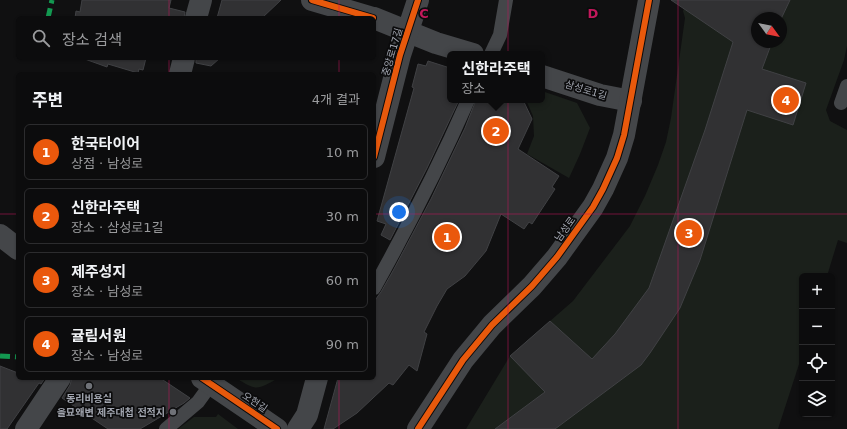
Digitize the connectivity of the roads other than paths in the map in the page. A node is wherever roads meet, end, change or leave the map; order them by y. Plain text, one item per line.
1 (201, 0) edge
2 (312, 0) edge
3 (418, 0) edge
4 (506, 0) edge
5 (649, 0) edge
6 (197, 16) edge
7 (367, 16) edge
8 (376, 19) edge
9 (408, 32) junction
10 (463, 51) edge
11 (492, 51) edge
12 (184, 60) edge
13 (180, 72) edge
14 (545, 77) edge
15 (847, 86) edge
16 (631, 101) junction
17 (467, 103) edge
18 (841, 103) dead end
19 (376, 149) edge
20 (0, 235) edge
21 (16, 247) edge
22 (376, 284) edge
23 (59, 380) edge
24 (316, 380) edge
25 (206, 381) edge
26 (26, 429) edge
27 (166, 429) edge
28 (277, 429) edge
29 (298, 429) edge
30 (418, 429) edge

1 - 6 street
2 - 7 street
3 - 9 street, 중앙로17길
4 - 11 lane
5 - 16 street, 남성로
8 - 9 street
9 - 10 street
9 - 19 street, 중앙로17길
12 - 13 street
14 - 16 street, 삼성로1길
15 - 18 lane
16 - 30 street, 남성로
17 - 22 lane
20 - 21 street
23 - 26 street
24 - 29 street
25 - 27 lane
25 - 28 street, 오현길

